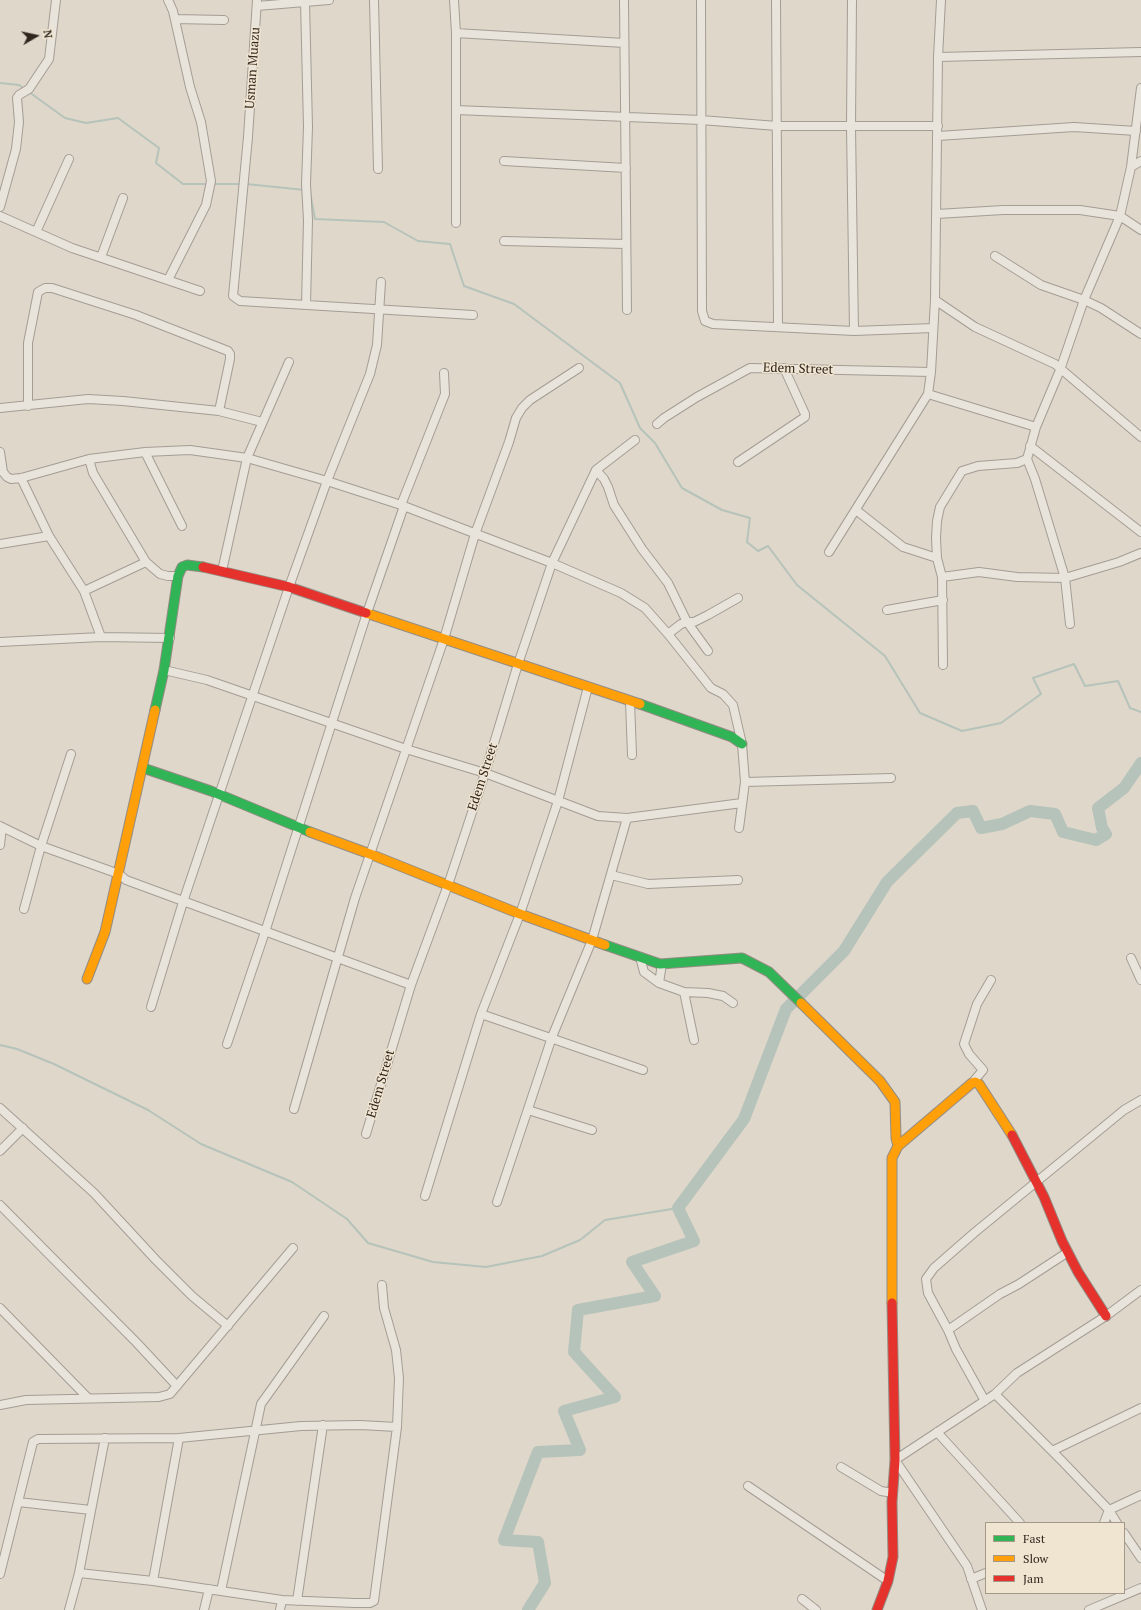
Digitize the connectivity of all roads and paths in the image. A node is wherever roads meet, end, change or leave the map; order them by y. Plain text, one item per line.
1 (56, 0) edge
2 (168, 0) edge
3 (329, 0) edge
4 (374, 0) edge
5 (454, 0) edge
6 (624, 0) edge
7 (701, 0) edge
8 (776, 0) edge
9 (852, 0) edge
10 (941, 0) edge
11 (305, 2) junction
12 (257, 3) edge
13 (175, 19) junction
14 (224, 20) dead end
15 (456, 33) junction
16 (624, 43) junction
17 (1141, 52) edge
18 (938, 57) junction
19 (1141, 88) edge
20 (456, 110) junction
21 (626, 117) junction
22 (701, 120) junction
23 (777, 126) junction
24 (938, 126) junction
25 (851, 127) junction
26 (1136, 131) junction
27 (938, 136) junction
28 (69, 159) dead end
29 (504, 161) dead end
30 (1141, 161) edge
31 (1131, 167) junction
32 (626, 168) junction
33 (378, 169) dead end
34 (123, 198) dead end
35 (0, 208) edge
36 (937, 214) junction
37 (0, 216) edge
38 (1120, 216) junction
39 (456, 223) dead end
40 (1141, 230) edge
41 (36, 232) junction
42 (504, 241) dead end
43 (626, 244) junction
44 (995, 256) dead end
45 (101, 257) junction
46 (168, 280) junction
47 (381, 282) dead end
48 (200, 291) dead end
49 (935, 300) junction
50 (1084, 300) junction
51 (306, 305) junction
52 (379, 309) junction
53 (627, 310) dead end
54 (473, 315) dead end
55 (778, 326) junction
56 (933, 328) junction
57 (854, 331) junction
58 (1141, 334) edge
59 (289, 362) dead end
60 (579, 368) dead end
61 (784, 368) junction
62 (1060, 370) junction
63 (931, 372) junction
64 (444, 373) dead end
65 (928, 394) junction
66 (28, 406) junction
67 (0, 408) edge
68 (219, 411) junction
69 (262, 422) junction
70 (657, 424) dead end
71 (1036, 427) junction
72 (1141, 437) edge
73 (635, 440) dead end
74 (1030, 446) junction
75 (0, 452) edge
76 (145, 452) junction
77 (247, 458) junction
78 (89, 459) junction
79 (1027, 459) junction
80 (738, 462) dead end
81 (596, 470) junction
82 (21, 478) junction
83 (327, 481) junction
84 (402, 506) junction
85 (856, 510) junction
86 (182, 526) dead end
87 (1141, 532) edge
88 (475, 534) junction
89 (49, 536) junction
90 (0, 544) edge
91 (829, 552) dead end
92 (1141, 553) edge
93 (937, 558) junction
94 (146, 562) junction
95 (552, 563) junction
96 (222, 571) junction
97 (178, 576) junction
98 (942, 577) junction
99 (1064, 578) junction
100 (289, 587) junction
101 (84, 591) junction
102 (738, 598) dead end
103 (943, 600) junction
104 (887, 610) dead end
105 (367, 613) junction
106 (687, 622) junction
107 (1070, 624) dead end
108 (668, 634) junction
109 (101, 637) junction
110 (170, 638) junction
111 (444, 639) junction
112 (0, 642) edge
113 (708, 651) dead end
114 (518, 664) junction
115 (943, 665) dead end
116 (164, 670) junction
117 (588, 687) junction
118 (253, 696) junction
119 (630, 701) junction
120 (332, 723) junction
121 (742, 744) junction
122 (406, 749) junction
123 (71, 754) dead end
124 (632, 755) dead end
125 (143, 768) junction
126 (485, 773) junction
127 (891, 778) dead end
128 (745, 782) junction
129 (220, 795) junction
130 (558, 801) junction
131 (742, 803) junction
132 (627, 818) junction
133 (1, 826) edge
134 (298, 828) junction
135 (739, 828) dead end
136 (0, 845) edge
137 (41, 846) junction
138 (370, 854) junction
139 (119, 874) junction
140 (611, 875) junction
141 (738, 880) dead end
142 (448, 885) junction
143 (183, 902) junction
144 (24, 909) dead end
145 (520, 914) junction
146 (265, 932) junction
147 (592, 940) junction
148 (640, 957) junction
149 (338, 958) junction
150 (1131, 958) dead end
151 (662, 964) junction
152 (87, 979) dead end
153 (991, 980) dead end
154 (1141, 980) edge
155 (659, 983) junction
156 (411, 985) junction
157 (684, 992) junction
158 (733, 1003) dead end
159 (151, 1007) dead end
160 (481, 1014) junction
161 (552, 1037) junction
162 (694, 1040) dead end
163 (227, 1044) dead end
164 (643, 1070) dead end
165 (973, 1082) junction
166 (1141, 1100) edge
167 (0, 1108) edge
168 (294, 1109) dead end
169 (528, 1110) junction
170 (23, 1128) junction
171 (592, 1130) dead end
172 (366, 1134) dead end
173 (898, 1146) junction
174 (0, 1150) edge
175 (1037, 1183) junction
176 (425, 1196) dead end
177 (497, 1202) dead end
178 (0, 1206) edge
179 (293, 1248) dead end
180 (1068, 1252) junction
181 (382, 1285) dead end
182 (1141, 1290) edge
183 (0, 1308) edge
184 (324, 1316) dead end
185 (1106, 1316) junction
186 (228, 1326) junction
187 (948, 1330) junction
188 (177, 1386) junction
189 (995, 1394) junction
190 (88, 1398) junction
191 (985, 1401) junction
192 (0, 1405) edge
193 (1141, 1408) edge
194 (323, 1426) junction
195 (396, 1428) junction
196 (254, 1430) junction
197 (937, 1432) junction
198 (105, 1438) junction
199 (179, 1438) junction
200 (1052, 1451) junction
201 (895, 1460) junction
202 (841, 1467) dead end
203 (748, 1486) dead end
204 (893, 1493) junction
205 (1141, 1495) edge
206 (18, 1502) junction
207 (91, 1510) junction
208 (1109, 1510) junction
209 (1019, 1522) edge
210 (1104, 1522) edge
211 (1117, 1522) edge
212 (1125, 1534) edge
213 (1141, 1558) edge
214 (79, 1573) junction
215 (985, 1573) edge
216 (0, 1574) edge
217 (971, 1579) junction
218 (153, 1581) junction
219 (888, 1581) junction
220 (1141, 1588) edge
221 (209, 1590) junction
222 (221, 1591) junction
223 (802, 1599) dead end
224 (282, 1600) junction
225 (297, 1601) junction
226 (355, 1607) edge
227 (69, 1610) edge
228 (204, 1610) edge
229 (280, 1610) edge
230 (816, 1610) edge
231 (877, 1610) edge
232 (982, 1610) edge
233 (1089, 1610) edge

1 - 35 street
2 - 13 street
3 - 11 street
4 - 33 street
5 - 15 street
6 - 16 street
7 - 22 street
8 - 23 street
9 - 25 street
10 - 18 street
11 - 12 street
11 - 51 street
12 - 51 street, Usman Muazu
13 - 14 street
13 - 46 street
15 - 16 street
15 - 20 street
16 - 21 street
17 - 18 street
18 - 24 street
19 - 26 street
20 - 21 street
20 - 39 street
21 - 22 street
21 - 32 street
22 - 23 street
22 - 55 street
23 - 25 street
23 - 55 street
24 - 25 street
24 - 27 street
25 - 57 street
26 - 27 street
26 - 31 street
27 - 36 street
28 - 41 street
29 - 32 street
30 - 31 street
31 - 38 street
32 - 43 street
34 - 45 street
36 - 38 street
36 - 49 street
37 - 41 street
38 - 40 street
38 - 50 street
41 - 45 street
42 - 43 street
43 - 53 street
44 - 50 street
45 - 46 street
46 - 48 street
47 - 52 street
49 - 56 street
49 - 62 street
50 - 58 street
50 - 62 street
51 - 52 street
52 - 54 street
52 - 83 street
55 - 57 street
56 - 57 street
56 - 63 street
59 - 69 street
60 - 88 street
61 - 63 street, Edem Street
61 - 70 street, Edem Street
61 - 80 street
62 - 71 street
62 - 72 street
63 - 65 street
64 - 84 street
65 - 71 street
65 - 85 street
66 - 67 street
66 - 68 street
66 - 68 street
68 - 69 street
69 - 77 street
71 - 74 street
73 - 81 street, Edem Street
74 - 79 street
74 - 87 street
75 - 82 street
76 - 77 street
76 - 78 street
76 - 86 street
77 - 83 street
77 - 96 street
78 - 82 street
78 - 94 street
79 - 93 street
79 - 99 street
81 - 95 street, Edem Street
81 - 106 street
82 - 89 street
83 - 84 street
83 - 100 street
84 - 88 street
84 - 105 street
85 - 91 street
85 - 93 street
88 - 95 street
88 - 111 street
89 - 90 street
89 - 101 street
92 - 99 street
93 - 98 street
94 - 97 street
94 - 101 street
95 - 108 street
95 - 114 street, Edem Street
96 - 97 street
96 - 100 street
97 - 110 street
98 - 99 street
98 - 103 street
99 - 107 street
100 - 105 street
100 - 118 street
101 - 109 street
102 - 106 street
103 - 104 street
103 - 115 street
105 - 111 street
105 - 120 street
106 - 108 street
106 - 113 street
108 - 121 street
109 - 110 street
109 - 112 street
110 - 116 street
111 - 114 street
111 - 122 street
114 - 117 street
114 - 126 street, Edem Street
116 - 118 street
116 - 125 street
117 - 119 street
117 - 130 street
118 - 120 street
118 - 129 street
119 - 121 street
119 - 124 street
120 - 122 street
120 - 134 street
121 - 128 street
122 - 126 street
122 - 138 street
123 - 137 street
125 - 129 street
125 - 139 street
126 - 130 street
126 - 142 street, Edem Street
127 - 128 street
128 - 131 street
129 - 134 street
129 - 143 street
130 - 132 street
130 - 145 street
131 - 132 street
131 - 135 street
132 - 140 street
133 - 136 street
133 - 137 street
134 - 138 street
134 - 146 street
137 - 139 street
137 - 144 street
138 - 142 street
138 - 149 street
139 - 143 street
139 - 152 street
140 - 141 street
140 - 147 street
142 - 145 street
142 - 156 street, Edem Street
143 - 146 street
143 - 159 street
145 - 147 street
145 - 160 street
146 - 149 street
146 - 163 street
147 - 148 street
147 - 161 street
148 - 151 street
148 - 155 street
149 - 156 street
149 - 168 street
150 - 154 street
151 - 155 street
151 - 173 street
153 - 165 street
155 - 157 street
156 - 172 street, Edem Street
157 - 158 street
157 - 162 street
160 - 161 street
160 - 176 street
161 - 164 street
161 - 169 street
165 - 173 street
165 - 175 street
166 - 175 street
167 - 170 street
169 - 171 street
169 - 177 street
170 - 174 street
170 - 186 street
173 - 201 street
175 - 180 street
175 - 187 street
178 - 188 street
179 - 186 street
180 - 185 street
180 - 187 street
181 - 195 street
182 - 185 street
183 - 190 street
184 - 196 street
185 - 189 street
186 - 188 street
187 - 191 street
188 - 190 street
189 - 191 street
189 - 200 street
190 - 192 street
191 - 197 street
193 - 200 street
194 - 195 street
194 - 196 street
194 - 225 street
195 - 226 street
196 - 199 street
196 - 222 street
197 - 201 street
197 - 209 street
198 - 199 street
198 - 206 street
198 - 207 street
199 - 218 street
200 - 208 street
201 - 204 street
201 - 217 street
202 - 204 street
203 - 219 street
204 - 219 street
205 - 208 street
206 - 207 street
206 - 216 street
207 - 214 street
208 - 210 street
208 - 211 street
212 - 213 street
214 - 218 street
214 - 227 street
215 - 217 street
217 - 232 street
218 - 221 street
219 - 231 street
220 - 233 street
221 - 222 street
221 - 228 street
222 - 224 street
223 - 230 street
224 - 225 street
224 - 229 street
225 - 226 street

